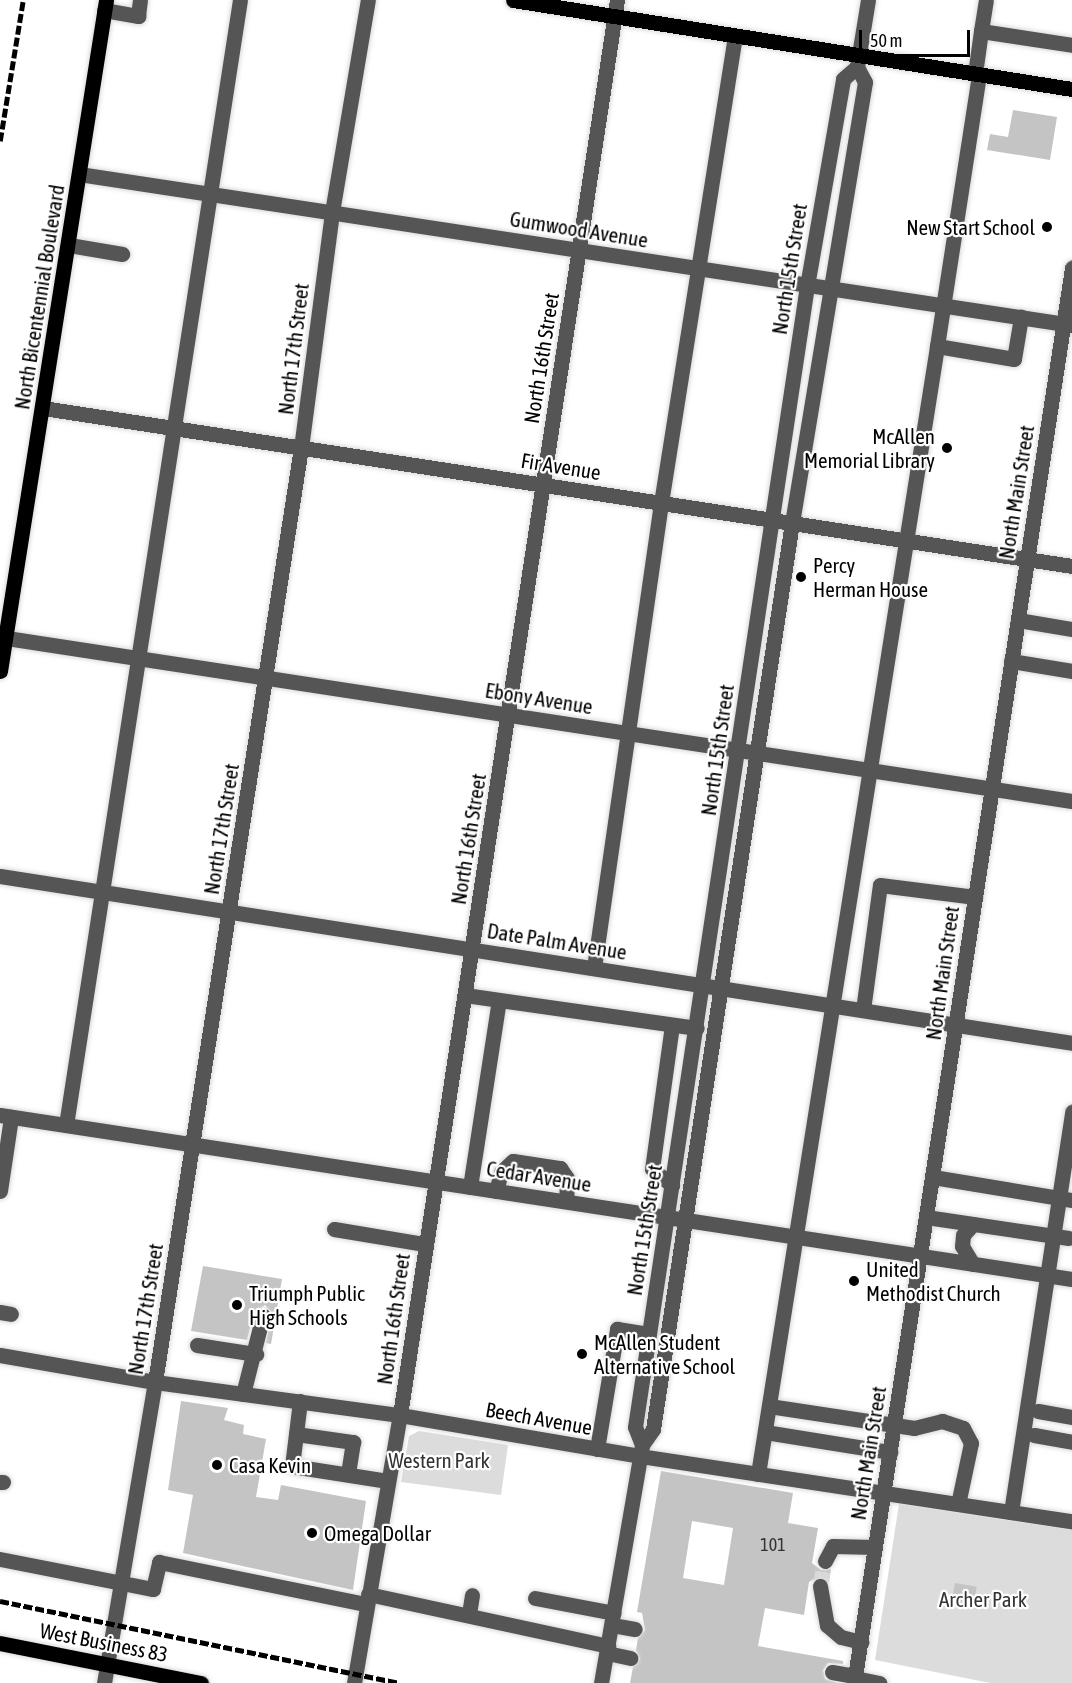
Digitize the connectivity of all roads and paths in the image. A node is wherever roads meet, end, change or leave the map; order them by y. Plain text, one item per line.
1 (140, 0) edge
2 (240, 0) edge
3 (368, 0) edge
4 (513, 0) edge
5 (617, 0) edge
6 (868, 0) edge
7 (986, 0) edge
8 (105, 5) edge
9 (615, 17) junction
10 (981, 31) junction
11 (735, 36) junction
12 (1072, 45) edge
13 (859, 61) junction
14 (977, 74) junction
15 (1072, 88) edge
16 (80, 174) junction
17 (212, 194) junction
18 (332, 213) junction
19 (69, 245) junction
20 (578, 250) junction
21 (122, 254) dead end
22 (1072, 268) edge
23 (699, 269) junction
24 (807, 286) junction
25 (829, 290) junction
26 (941, 305) junction
27 (1021, 317) junction
28 (1068, 325) edge
29 (937, 346) junction
30 (43, 408) junction
31 (176, 429) junction
32 (301, 448) junction
33 (543, 485) junction
34 (661, 503) junction
35 (772, 520) junction
36 (792, 523) junction
37 (908, 541) junction
38 (1027, 559) junction
39 (1072, 566) edge
40 (1018, 620) junction
41 (1072, 629) edge
42 (3, 637) edge
43 (140, 658) junction
44 (1011, 661) junction
45 (0, 671) edge
46 (1072, 671) edge
47 (266, 678) junction
48 (509, 715) junction
49 (630, 734) junction
50 (738, 751) junction
51 (758, 754) junction
52 (867, 769) junction
53 (992, 788) junction
54 (1072, 801) edge
55 (0, 876) edge
56 (102, 892) junction
57 (975, 897) junction
58 (229, 911) junction
59 (472, 949) junction
60 (594, 968) junction
61 (704, 986) junction
62 (722, 988) junction
63 (465, 995) junction
64 (499, 1000) junction
65 (832, 1005) junction
66 (862, 1010) junction
67 (672, 1025) junction
68 (956, 1025) junction
69 (697, 1028) junction
70 (1072, 1043) edge
71 (1072, 1112) edge
72 (6, 1116) edge
73 (66, 1125) junction
74 (192, 1144) junction
75 (933, 1177) junction
76 (435, 1181) junction
77 (672, 1185) junction
78 (470, 1186) junction
79 (0, 1191) edge
80 (496, 1191) junction
81 (1066, 1199) edge
82 (566, 1201) junction
83 (667, 1217) junction
84 (926, 1217) junction
85 (686, 1219) junction
86 (973, 1224) junction
87 (334, 1229) dead end
88 (796, 1237) junction
89 (1061, 1237) junction
90 (425, 1244) junction
91 (920, 1256) junction
92 (973, 1264) junction
93 (1048, 1275) junction
94 (1072, 1279) edge
95 (263, 1315) dead end
96 (649, 1334) junction
97 (197, 1345) dead end
98 (256, 1354) junction
99 (0, 1355) edge
100 (155, 1382) junction
101 (243, 1394) junction
102 (300, 1401) junction
103 (769, 1406) junction
104 (1038, 1411) dead end
105 (400, 1415) junction
106 (1072, 1417) edge
107 (894, 1426) junction
108 (765, 1432) junction
109 (296, 1434) junction
110 (1034, 1435) dead end
111 (1072, 1442) edge
112 (597, 1449) junction
113 (641, 1451) junction
114 (890, 1452) junction
115 (348, 1474) junction
116 (758, 1474) junction
117 (388, 1481) junction
118 (884, 1493) junction
119 (958, 1504) junction
120 (1011, 1512) junction
121 (1072, 1521) edge
122 (875, 1547) junction
123 (0, 1559) edge
124 (825, 1561) tunnel mouth
125 (120, 1582) junction
126 (820, 1586) tunnel mouth
127 (472, 1596) dead end
128 (535, 1598) dead end
129 (367, 1599) junction
130 (469, 1614) junction
131 (613, 1619) junction
132 (634, 1629) dead end
133 (861, 1642) junction
134 (0, 1643) edge
135 (607, 1649) junction
136 (630, 1658) dead end
137 (107, 1663) junction
138 (832, 1672) dead end
139 (153, 1678) edge
140 (855, 1679) edge
141 (104, 1683) edge
142 (201, 1683) edge
143 (354, 1683) edge
144 (602, 1683) edge
145 (879, 1683) edge

1 - 8 street
2 - 17 street
3 - 18 street, North 17th Street
4 - 9 main road
5 - 9 street, North 16th Street
6 - 13 street, North 15th Street
7 - 10 street
8 - 16 main road, North Bicentennial Boulevard
9 - 11 main road
9 - 20 street, North 16th Street
10 - 12 street
10 - 14 street
11 - 13 main road
11 - 23 street
13 - 14 main road
13 - 24 street, North 15th Street
13 - 25 street, North 15th Street
14 - 15 main road
14 - 26 street
16 - 17 street, Gumwood Avenue
16 - 19 main road, North Bicentennial Boulevard
17 - 18 street, Gumwood Avenue
17 - 31 street
18 - 20 street, Gumwood Avenue
18 - 32 street, North 17th Street
19 - 21 street
19 - 30 main road, North Bicentennial Boulevard
20 - 23 street, Gumwood Avenue
20 - 33 street, North 16th Street
22 - 28 street, North Main Street
23 - 24 street, Gumwood Avenue
23 - 34 street
24 - 25 street, Gumwood Avenue
24 - 35 street, North 15th Street
25 - 26 street, Gumwood Avenue
25 - 36 street, North 15th Street
26 - 27 street, Gumwood Avenue
26 - 29 street
27 - 28 street, Gumwood Avenue
27 - 29 street
28 - 38 street, North Main Street
29 - 37 street
30 - 31 street, Fir Avenue
30 - 42 main road, North Bicentennial Boulevard
31 - 32 street, Fir Avenue
31 - 43 street
32 - 33 street, Fir Avenue
32 - 47 street, North 17th Street
33 - 34 street, Fir Avenue
33 - 48 street, North 16th Street
34 - 35 street, Fir Avenue
34 - 49 street
35 - 36 street, Fir Avenue
35 - 50 street, North 15th Street
36 - 37 street, Fir Avenue
36 - 51 street, North 15th Street
37 - 38 street, Fir Avenue
37 - 52 street
38 - 39 street, Fir Avenue
38 - 40 street, North Main Street
40 - 41 street
40 - 44 street, North Main Street
42 - 43 street, Ebony Avenue
42 - 45 main road, North Bicentennial Boulevard
43 - 47 street, Ebony Avenue
43 - 56 street
44 - 46 street
44 - 53 street, North Main Street
47 - 48 street, Ebony Avenue
47 - 58 street, North 17th Street
48 - 49 street, Ebony Avenue
48 - 59 street, North 16th Street
49 - 50 street, Ebony Avenue
49 - 60 street
50 - 51 street, Ebony Avenue
50 - 61 street, North 15th Street
51 - 52 street, Ebony Avenue
51 - 62 street, North 15th Street
52 - 53 street, Ebony Avenue
52 - 65 street
53 - 54 street, Ebony Avenue
53 - 57 street, North Main Street
55 - 56 street, Date Palm Avenue
56 - 58 street, Date Palm Avenue
56 - 73 street
57 - 66 street
57 - 68 street, North Main Street
58 - 59 street, Date Palm Avenue
58 - 74 street, North 17th Street
59 - 60 street, Date Palm Avenue
59 - 63 street, North 16th Street
60 - 61 street, Date Palm Avenue
61 - 62 street, Date Palm Avenue
61 - 69 street, North 15th Street
62 - 65 street, Date Palm Avenue
62 - 85 street, North 15th Street
63 - 64 street
63 - 76 street, North 16th Street
64 - 67 street
64 - 78 street
65 - 66 street, Date Palm Avenue
65 - 88 street
66 - 68 street, Date Palm Avenue
67 - 69 street
67 - 77 street
68 - 70 street, Date Palm Avenue
68 - 75 street, North Main Street
69 - 77 street, North 15th Street
71 - 81 street
72 - 73 street, Cedar Avenue
72 - 79 street
73 - 74 street, Cedar Avenue
74 - 76 street, Cedar Avenue
74 - 100 street, North 17th Street
75 - 81 street
75 - 84 street, North Main Street
76 - 78 street, Cedar Avenue
76 - 90 street, North 16th Street
77 - 83 street, North 15th Street
78 - 80 street, Cedar Avenue
80 - 82 street, Cedar Avenue
80 - 82 street
81 - 89 street
82 - 83 street, Cedar Avenue
83 - 85 street, Cedar Avenue
83 - 96 street, North 15th Street
84 - 86 street
84 - 91 street, North Main Street
85 - 88 street, Cedar Avenue
85 - 113 street, North 15th Street
86 - 89 street
86 - 92 street
87 - 90 street
88 - 91 street, Cedar Avenue
88 - 103 street
89 - 93 street
90 - 105 street, North 16th Street
91 - 92 street, Cedar Avenue
91 - 107 street, North Main Street
92 - 93 street, Cedar Avenue
93 - 94 street, Cedar Avenue
93 - 120 street
95 - 98 street
96 - 112 street
96 - 113 street, North 15th Street
97 - 98 street
98 - 101 street
99 - 100 street, Beech Avenue
100 - 101 street, Beech Avenue
100 - 125 street, North 17th Street
101 - 102 street, Beech Avenue
102 - 105 street, Beech Avenue
102 - 109 street
103 - 107 street
103 - 108 street
104 - 106 street
105 - 112 street, Beech Avenue
105 - 117 street, North 16th Street
107 - 114 street, North Main Street
107 - 119 street
108 - 114 street
108 - 116 street
109 - 115 street
109 - 115 street
110 - 111 street
112 - 113 street, Beech Avenue
113 - 116 street, Beech Avenue
113 - 131 street, North 15th Street
114 - 118 street, North Main Street
115 - 117 street
116 - 118 street, Beech Avenue
117 - 129 street, North 16th Street
118 - 119 street, Beech Avenue
118 - 122 street, North Main Street
119 - 120 street, Beech Avenue
120 - 121 street, Beech Avenue
122 - 124 street
122 - 133 street, North Main Street
123 - 125 street
125 - 129 street
125 - 137 street, North 17th Street
126 - 133 street
127 - 130 street
128 - 131 street
129 - 130 street
129 - 143 street, North 16th Street
130 - 135 street
131 - 132 street
131 - 135 street, North 15th Street
133 - 140 street, North Main Street
134 - 137 main road, West Business 83
135 - 136 street
135 - 144 street, North 15th Street
137 - 139 main road, West Business 83
137 - 141 street, North 17th Street
138 - 140 street
139 - 142 main road, West Business 83
140 - 145 street

